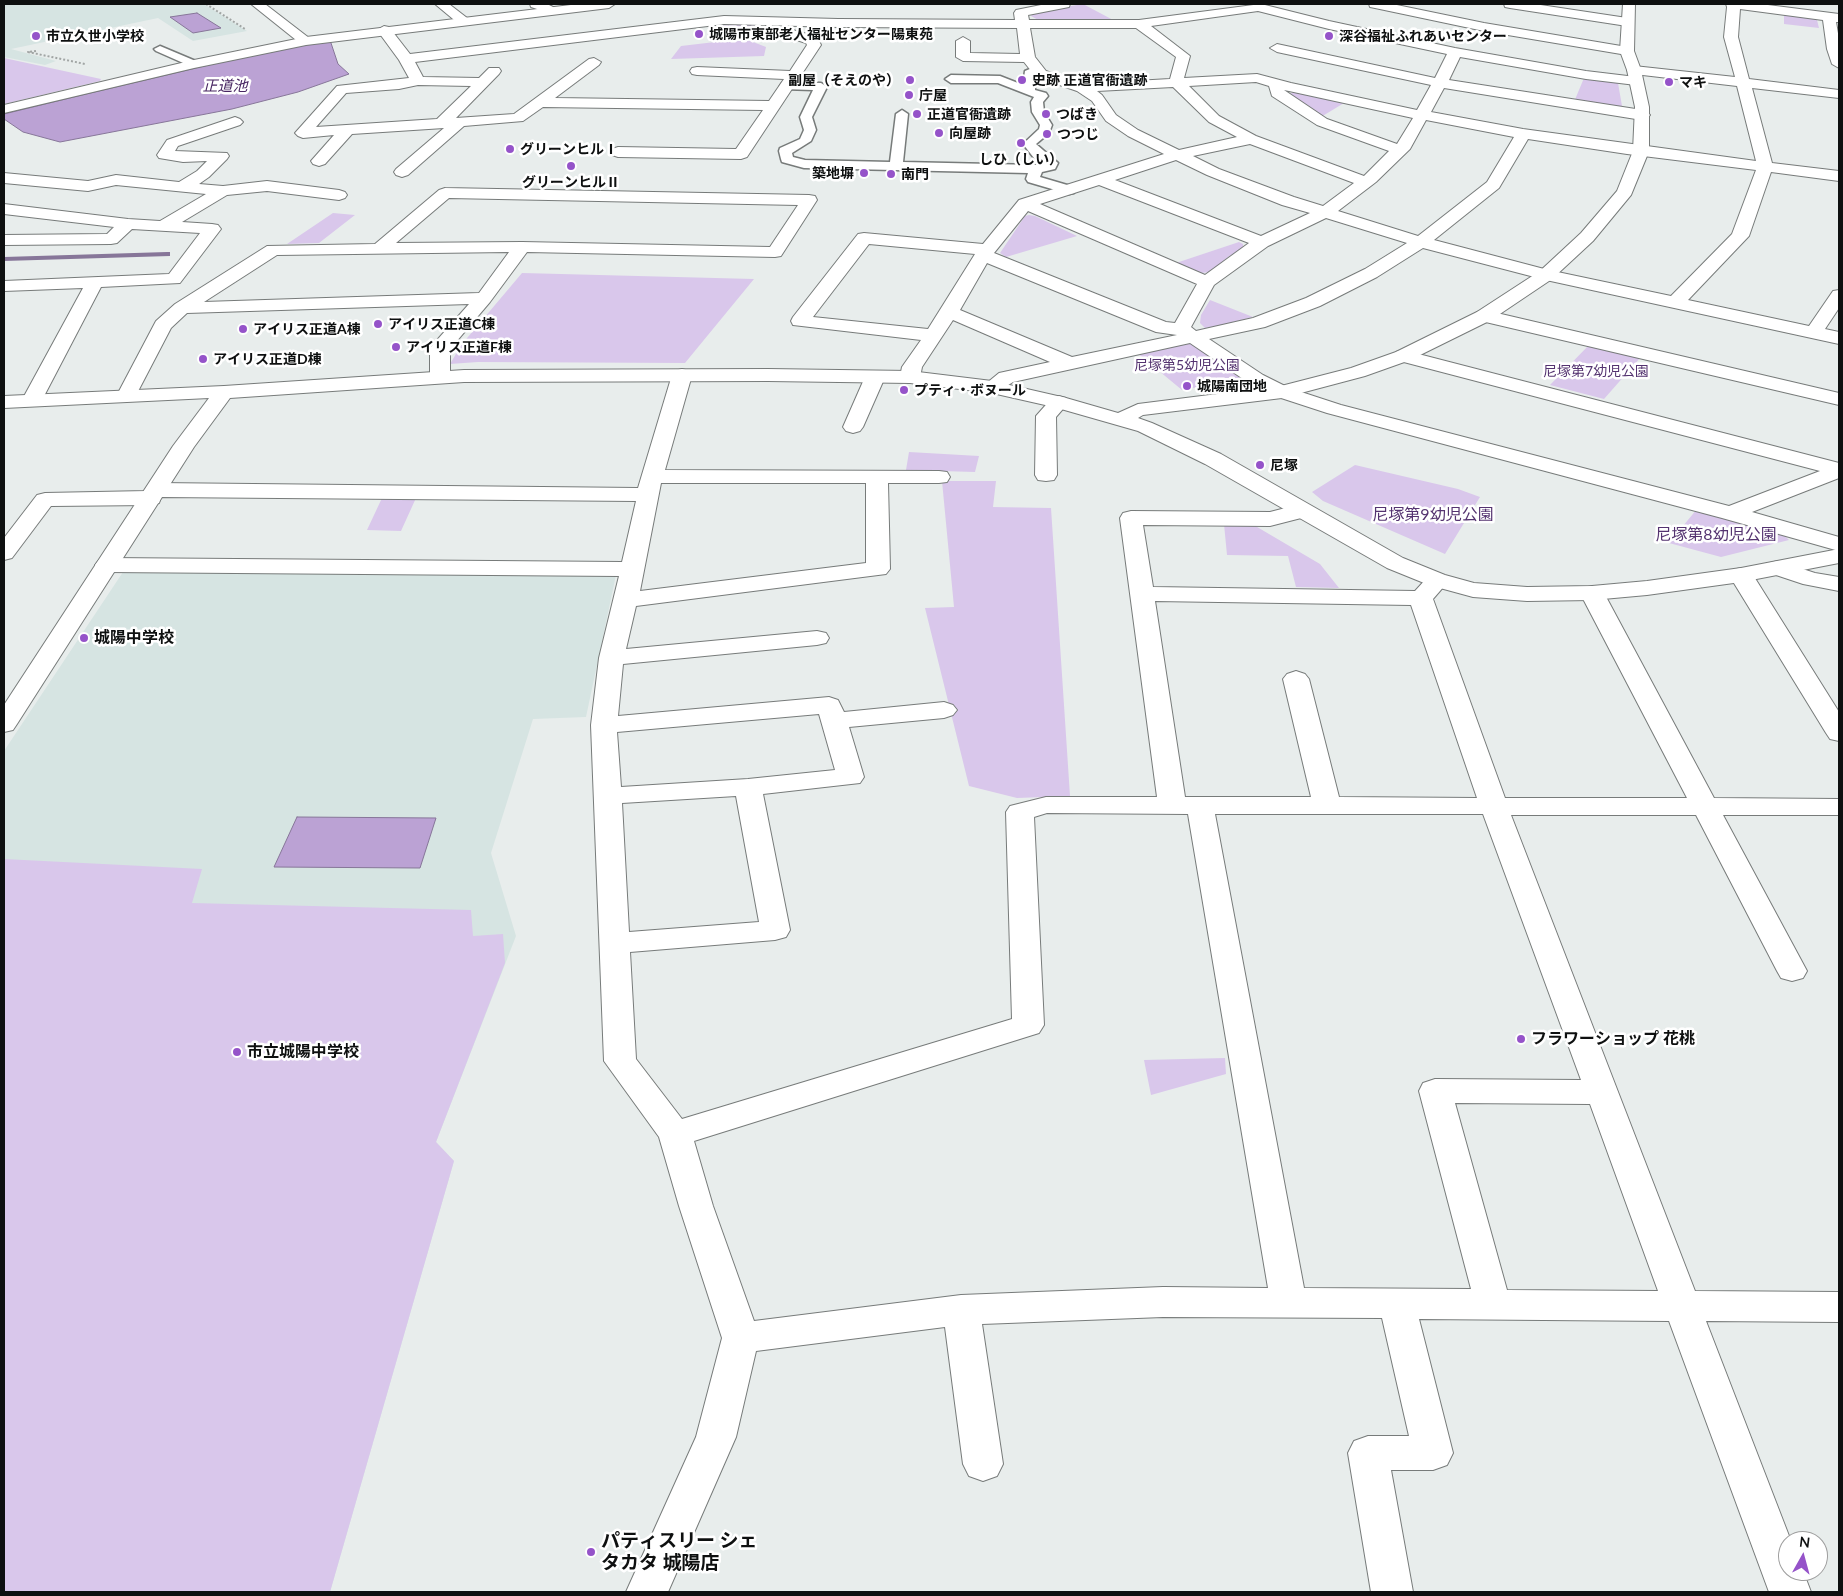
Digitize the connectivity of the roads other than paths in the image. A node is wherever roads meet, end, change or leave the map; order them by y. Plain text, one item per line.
1 (257, 4) edge
2 (440, 4) edge
3 (536, 4) edge
4 (609, 4) edge
5 (1009, 4) edge
6 (1064, 4) edge
7 (1375, 4) edge
8 (1417, 4) edge
9 (1510, 4) edge
10 (1629, 4) edge
11 (1733, 4) edge
12 (802, 8) dead end
13 (1396, 9) junction
14 (552, 10) junction
15 (701, 10) dead end
16 (919, 10) dead end
17 (1025, 17) junction
18 (1834, 18) edge
19 (724, 20) junction
20 (744, 20) junction
21 (464, 21) junction
22 (1627, 22) junction
23 (838, 23) junction
24 (952, 23) junction
25 (1139, 24) junction
26 (1330, 25) junction
27 (384, 30) junction
28 (306, 41) junction
29 (963, 41) dead end
30 (1277, 48) junction
31 (160, 49) dead end
32 (1627, 51) junction
33 (1455, 52) junction
34 (406, 60) junction
35 (594, 62) dead end
36 (1033, 63) junction
37 (194, 64) junction
38 (1839, 64) edge
39 (494, 70) dead end
40 (697, 71) dead end
41 (1635, 76) junction
42 (1257, 78) junction
43 (951, 79) dead end
44 (790, 80) junction
45 (418, 81) junction
46 (483, 82) junction
47 (1176, 82) junction
48 (1440, 82) junction
49 (1744, 83) junction
50 (1276, 84) junction
51 (1082, 88) junction
52 (1029, 92) junction
53 (1839, 94) edge
54 (540, 102) junction
55 (773, 106) junction
56 (4, 109) edge
57 (902, 114) dead end
58 (1422, 115) junction
59 (1642, 115) junction
60 (235, 122) dead end
61 (460, 122) junction
62 (442, 123) junction
63 (347, 130) junction
64 (1523, 134) junction
65 (1251, 139) junction
66 (1400, 150) junction
67 (1641, 151) junction
68 (618, 152) dead end
69 (1176, 155) junction
70 (319, 161) dead end
71 (896, 166) junction
72 (1765, 166) junction
73 (1036, 169) junction
74 (402, 172) dead end
75 (1839, 176) edge
76 (4, 178) edge
77 (1100, 180) junction
78 (1366, 182) junction
79 (182, 187) junction
80 (1069, 190) junction
81 (223, 191) junction
82 (339, 195) dead end
83 (1025, 204) junction
84 (4, 209) edge
85 (1326, 212) junction
86 (128, 224) junction
87 (163, 226) junction
88 (4, 240) edge
89 (1262, 242) junction
90 (1421, 242) junction
91 (522, 247) junction
92 (380, 248) junction
93 (985, 252) junction
94 (1546, 275) junction
95 (95, 282) junction
96 (1207, 282) junction
97 (4, 286) edge
98 (1839, 295) edge
99 (484, 298) junction
100 (1675, 303) junction
101 (182, 308) junction
102 (949, 312) junction
103 (1484, 316) junction
104 (1186, 333) junction
105 (1813, 333) junction
106 (932, 335) junction
107 (1839, 338) edge
108 (1403, 356) junction
109 (1069, 363) junction
110 (682, 374) junction
111 (440, 377) junction
112 (875, 377) junction
113 (910, 378) junction
114 (992, 387) junction
115 (224, 392) junction
116 (1282, 392) junction
117 (127, 395) junction
118 (32, 400) junction
119 (1839, 400) edge
120 (4, 402) edge
121 (1059, 402) junction
122 (1122, 419) junction
123 (853, 427) dead end
124 (1839, 470) edge
125 (1046, 474) dead end
126 (878, 477) junction
127 (939, 477) dead end
128 (650, 486) junction
129 (154, 494) junction
130 (1302, 511) junction
131 (1730, 513) junction
132 (1839, 544) edge
133 (4, 553) edge
134 (1839, 556) edge
135 (107, 566) junction
136 (1778, 568) junction
137 (632, 569) junction
138 (1741, 576) junction
139 (1839, 584) edge
140 (1429, 589) junction
141 (1592, 593) junction
142 (1141, 594) junction
143 (626, 600) junction
144 (817, 638) dead end
145 (611, 658) junction
146 (1296, 678) dead end
147 (944, 710) dead end
148 (834, 721) junction
149 (4, 723) edge
150 (604, 725) junction
151 (1839, 733) edge
152 (748, 787) junction
153 (607, 796) junction
154 (1186, 805) junction
155 (1327, 806) junction
156 (1494, 806) junction
157 (1706, 807) junction
158 (1839, 807) edge
159 (614, 943) junction
160 (1792, 971) dead end
161 (1602, 1092) junction
162 (674, 1134) junction
163 (1289, 1304) junction
164 (1397, 1304) junction
165 (1493, 1305) junction
166 (1682, 1306) junction
167 (1839, 1307) edge
168 (961, 1310) junction
169 (741, 1338) junction
170 (984, 1464) dead end
171 (647, 1592) edge
172 (1392, 1592) edge
173 (1790, 1592) edge

1 - 28 street
2 - 21 street
3 - 14 street
4 - 14 street
5 - 17 street
6 - 17 street
7 - 13 street
8 - 13 street
9 - 22 street
10 - 22 street
11 - 18 street
11 - 49 street
12 - 23 street
13 - 26 street
13 - 32 street
14 - 21 street
15 - 19 street
16 - 24 street
17 - 24 street
17 - 25 street
17 - 36 street
18 - 38 street
19 - 20 street
19 - 34 street
20 - 23 street
20 - 44 street
21 - 27 street
22 - 32 street
23 - 24 street
25 - 26 street
25 - 47 street
26 - 30 street
26 - 33 street
27 - 28 street
27 - 34 street
28 - 37 street
29 - 36 street
30 - 42 street
30 - 48 street
31 - 37 lane
32 - 41 street
33 - 41 street
33 - 48 street
34 - 45 street
35 - 54 street
36 - 51 street
36 - 52 lane
37 - 56 street
39 - 46 street
40 - 44 street
41 - 49 street
41 - 59 street
42 - 47 street
42 - 50 street
43 - 52 lane
44 - 55 street
44 - 71 lane
45 - 46 street
45 - 63 street
46 - 62 street
47 - 51 street
47 - 65 street
48 - 58 street
48 - 59 street
49 - 53 street
49 - 72 street
50 - 58 street
50 - 66 street
51 - 69 street
52 - 73 lane
54 - 55 street
54 - 61 street
55 - 68 street
57 - 71 lane
58 - 64 street
58 - 66 street
59 - 67 street
60 - 79 street
61 - 62 street
61 - 74 street
62 - 63 street
63 - 70 street
64 - 67 street
64 - 90 street
65 - 69 street
65 - 78 street
66 - 78 street
67 - 72 street
67 - 94 street
69 - 77 street
69 - 85 street
71 - 73 lane
72 - 75 street
72 - 100 street
73 - 80 lane
76 - 79 street
77 - 80 street
77 - 89 street
78 - 85 street
79 - 81 street
80 - 83 street
81 - 82 street
81 - 87 street
83 - 93 street
83 - 96 street
84 - 86 street
85 - 89 street
85 - 90 street
86 - 87 street
86 - 88 street
87 - 95 street
89 - 96 street
90 - 94 street
90 - 104 street
91 - 92 street
91 - 92 street
91 - 99 street
92 - 101 street
93 - 102 street
93 - 104 street
93 - 106 street
94 - 100 street
94 - 103 street
95 - 97 street
95 - 118 street
96 - 104 street
98 - 105 street
99 - 101 street
99 - 111 street
100 - 105 street
101 - 117 street
102 - 106 street
102 - 109 street
103 - 108 street
103 - 119 street
104 - 109 street
104 - 116 street
105 - 107 street
106 - 113 street
108 - 116 street
108 - 124 street
109 - 114 street
110 - 111 street
110 - 112 street
110 - 128 street
111 - 115 street
112 - 113 street
112 - 123 street
113 - 114 street
114 - 121 street
115 - 117 street
115 - 129 street
116 - 122 street
116 - 131 street
117 - 118 street
118 - 120 street
121 - 122 street
121 - 125 street
122 - 130 street
124 - 131 street
126 - 127 street
126 - 128 street
126 - 143 street
128 - 129 street
128 - 137 street
129 - 133 street
129 - 135 street
130 - 140 street
130 - 142 street
131 - 132 street
134 - 136 street
135 - 137 street
135 - 149 street
136 - 138 street
136 - 139 street
137 - 143 street
138 - 141 street
138 - 151 street
140 - 141 street
140 - 142 street
140 - 156 street
141 - 157 street
142 - 154 street
143 - 145 street
144 - 145 street
145 - 150 street
146 - 155 street
147 - 148 street
148 - 150 street
148 - 152 street
150 - 153 street
152 - 153 street
152 - 159 street
153 - 159 street
154 - 155 street
154 - 162 street
154 - 163 street
155 - 156 street
156 - 157 street
156 - 161 street
157 - 158 street
157 - 160 street
159 - 162 street
161 - 165 street
161 - 166 street
162 - 169 street
163 - 164 street
163 - 168 street
164 - 165 street
164 - 172 street
165 - 166 street
166 - 167 street
166 - 173 street
168 - 169 street
168 - 170 street
169 - 171 street

